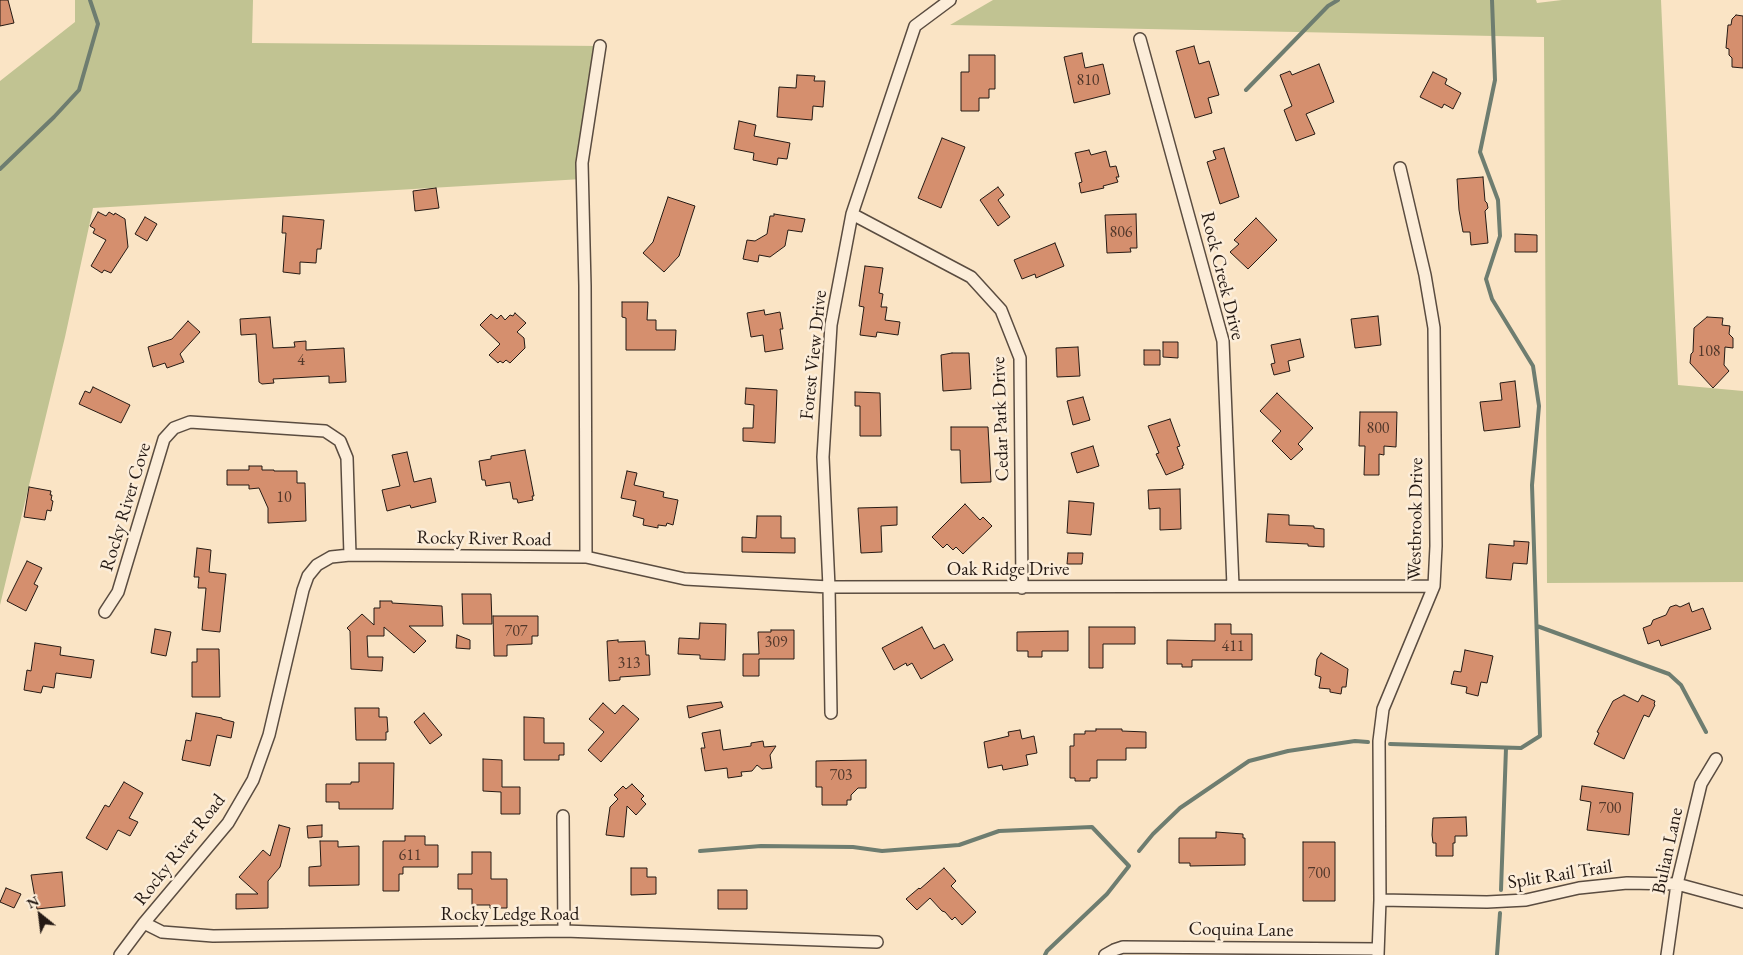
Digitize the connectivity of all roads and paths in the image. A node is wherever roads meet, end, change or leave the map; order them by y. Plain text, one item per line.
1 (950, 0) edge
2 (1140, 40) dead end
3 (600, 46) dead end
4 (1400, 168) dead end
5 (852, 214) junction
6 (350, 555) junction
7 (586, 557) junction
8 (1233, 586) junction
9 (1434, 586) junction
10 (829, 587) junction
11 (1022, 588) junction
12 (105, 612) dead end
13 (832, 713) dead end
14 (1716, 758) dead end
15 (563, 816) dead end
16 (1677, 884) junction
17 (1380, 900) junction
18 (1743, 902) edge
19 (144, 923) junction
20 (564, 931) junction
21 (877, 942) dead end
22 (1377, 952) edge
23 (120, 955) edge
24 (1105, 955) edge
25 (1666, 955) edge

1 - 5 street, Forest View Drive
2 - 8 street, Rock Creek Drive
3 - 7 street
4 - 9 street, Westbrook Drive
5 - 10 street, Forest View Drive
5 - 11 street, Cedar Park Drive
6 - 7 street, Rocky River Road
6 - 12 street, Rocky River Cove
6 - 19 street, Rocky River Road
7 - 10 street, Oak Ridge Drive
8 - 9 street, Oak Ridge Drive
8 - 11 street, Oak Ridge Drive
9 - 17 street, Westbrook Drive
10 - 11 street, Oak Ridge Drive
10 - 13 street, Forest View Drive
14 - 16 street, Bulian Lane
15 - 20 street
16 - 17 street, Split Rail Trail
16 - 18 street, Split Rail Trail
16 - 25 street, Bulian Lane
17 - 22 street, Westbrook Drive
19 - 20 street, Rocky Ledge Road
19 - 23 street, Rocky River Road
20 - 21 street, Rocky Ledge Road
22 - 24 street, Coquina Lane

